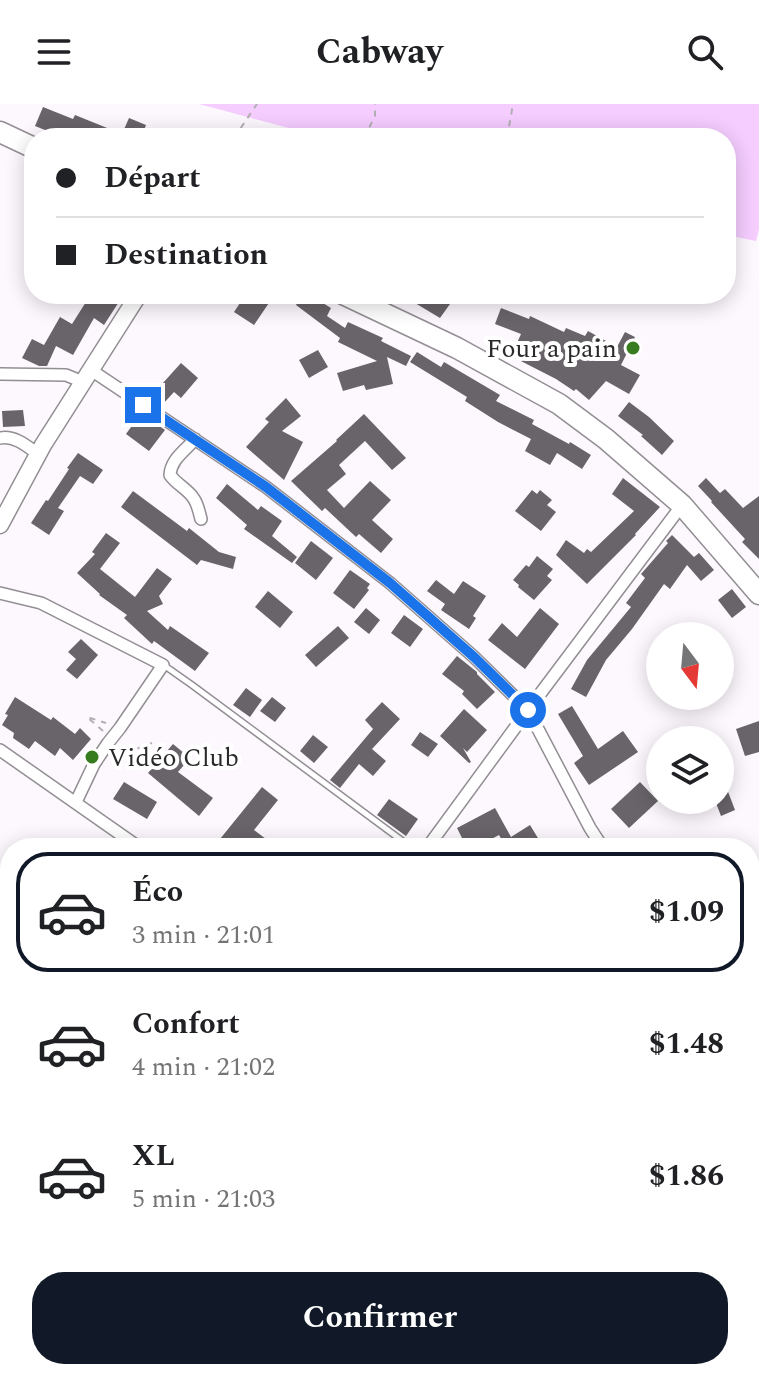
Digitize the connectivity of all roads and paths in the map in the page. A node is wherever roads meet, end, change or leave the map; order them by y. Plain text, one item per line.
1 (257, 104) edge
2 (375, 104) edge
3 (513, 104) edge
4 (241, 128) edge
5 (369, 128) edge
6 (509, 128) edge
7 (0, 132) edge
8 (24, 143) edge
9 (133, 304) edge
10 (364, 304) edge
11 (1, 371) edge
12 (87, 376) junction
13 (0, 438) edge
14 (195, 439) junction
15 (38, 454) junction
16 (682, 505) junction
17 (201, 519) dead end
18 (0, 525) edge
19 (0, 593) edge
20 (759, 594) edge
21 (163, 665) junction
22 (528, 710) junction
23 (120, 728) junction
24 (108, 743) junction
25 (152, 743) dead end
26 (0, 750) edge
27 (112, 758) dead end
28 (76, 802) junction
29 (126, 838) edge
30 (399, 838) edge
31 (434, 838) edge
32 (596, 838) edge

1 - 4 path
2 - 5 path
3 - 6 path
7 - 8 highway
9 - 12 street
10 - 16 highway
11 - 12 street
12 - 14 street
12 - 15 street
13 - 15 street
14 - 17 street
14 - 22 street
15 - 18 street
16 - 20 highway
16 - 22 street
19 - 21 street
21 - 23 street
21 - 30 lane
22 - 31 street
22 - 32 street
23 - 24 street
23 - 24 path
24 - 28 street
25 - 27 path
26 - 28 street
28 - 29 street

